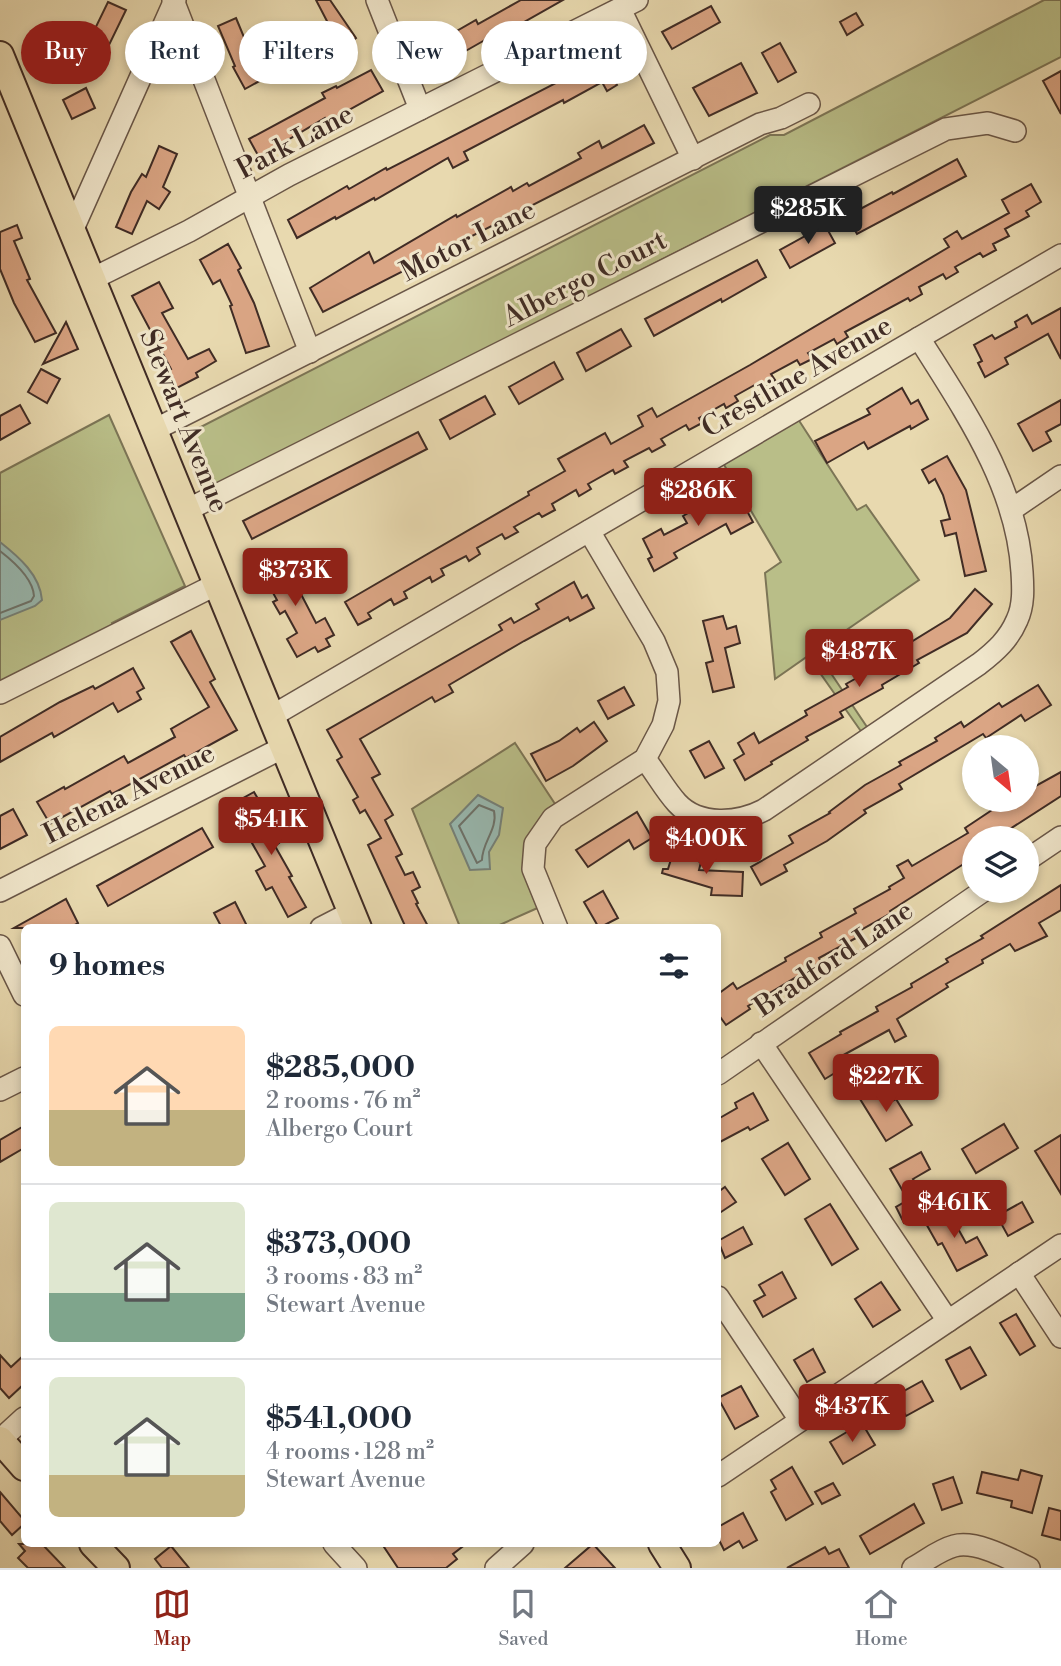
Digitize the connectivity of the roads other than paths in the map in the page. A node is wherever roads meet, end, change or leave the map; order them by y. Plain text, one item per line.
1 (377, 0) edge
2 (174, 1) edge
3 (630, 3) edge
4 (0, 55) edge
5 (809, 104) dead end
6 (420, 109) junction
7 (1015, 131) dead end
8 (693, 159) junction
9 (248, 198) junction
10 (72, 231) junction
11 (1061, 255) edge
12 (92, 279) junction
13 (919, 338) junction
14 (310, 352) junction
15 (154, 430) junction
16 (1061, 476) edge
17 (187, 510) junction
18 (1011, 510) junction
19 (589, 531) junction
20 (217, 583) junction
21 (0, 692) edge
22 (272, 716) junction
23 (284, 747) junction
24 (645, 759) junction
25 (1061, 837) edge
26 (1039, 852) edge
27 (0, 891) edge
28 (965, 903) edge
29 (355, 920) edge
30 (555, 924) edge
31 (0, 946) edge
32 (21, 989) edge
33 (761, 1043) junction
34 (721, 1072) edge
35 (21, 1080) edge
36 (0, 1090) edge
37 (1061, 1245) edge
38 (1019, 1273) junction
39 (721, 1302) edge
40 (947, 1321) junction
41 (1061, 1337) edge
42 (800, 1420) junction
43 (21, 1421) edge
44 (0, 1440) edge
45 (21, 1464) edge
46 (721, 1474) edge
47 (96, 1547) edge
48 (337, 1547) edge
49 (520, 1547) edge
50 (664, 1547) edge
51 (116, 1568) edge
52 (356, 1568) edge
53 (496, 1568) edge
54 (677, 1568) edge
55 (914, 1568) edge
56 (1029, 1568) edge

1 - 6 street
2 - 9 street
2 - 10 street
3 - 6 street, Park Lane
3 - 8 street
4 - 10 main road, Stewart Avenue
5 - 8 street, Motor Lane
6 - 9 street, Park Lane
7 - 17 street, Albergo Court
8 - 14 street, Motor Lane
9 - 12 street, Park Lane
9 - 14 street
10 - 12 main road, Stewart Avenue
11 - 13 street, Crestline Avenue
12 - 15 main road, Stewart Avenue
13 - 18 street
13 - 19 street, Crestline Avenue
14 - 15 street, Motor Lane
15 - 17 main road, Stewart Avenue
16 - 18 street
17 - 20 main road, Stewart Avenue
18 - 24 street
19 - 22 street, Crestline Avenue
19 - 24 street
20 - 21 street
20 - 22 main road, Stewart Avenue
22 - 23 main road, Stewart Avenue
23 - 27 street, Helena Avenue
23 - 29 main road, Stewart Avenue
24 - 30 street
25 - 26 street
28 - 33 street, Bradford Lane
31 - 32 street
33 - 34 street, Bradford Lane
33 - 40 street
35 - 36 street
37 - 38 street
38 - 40 street
38 - 41 street
39 - 42 street
40 - 42 street
42 - 46 street
43 - 44 street
44 - 45 main road
47 - 51 main road
48 - 52 street
49 - 53 street
50 - 54 main road
55 - 56 street

